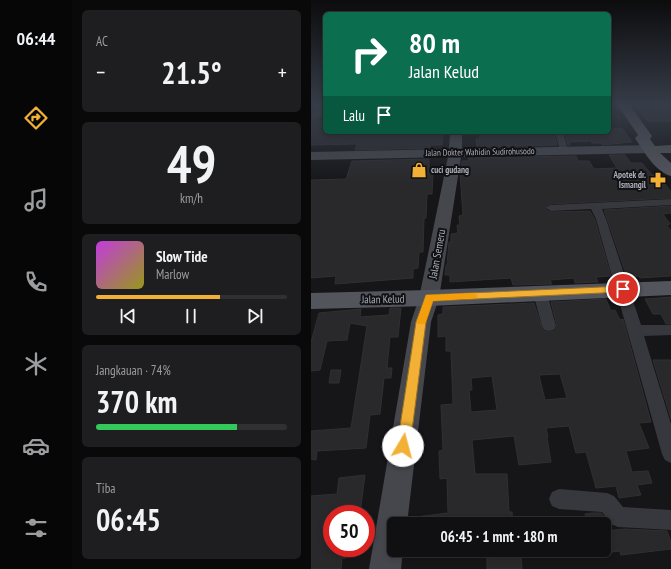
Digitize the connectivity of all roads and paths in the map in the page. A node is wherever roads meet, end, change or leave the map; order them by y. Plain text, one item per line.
1 (644, 131) edge
2 (457, 134) edge
3 (560, 134) edge
4 (656, 146) edge
5 (564, 150) junction
6 (455, 152) junction
7 (312, 157) edge
8 (668, 168) edge
9 (671, 202) edge
10 (595, 206) junction
11 (551, 208) dead end
12 (671, 288) edge
13 (623, 289) junction
14 (540, 293) junction
15 (429, 298) junction
16 (311, 301) edge
17 (549, 326) dead end
18 (671, 330) edge
19 (636, 331) junction
20 (671, 454) edge
21 (559, 499) dead end
22 (671, 520) edge
23 (385, 569) edge

1 - 4 main road
2 - 6 main road, Jalan Semeru
3 - 5 street
4 - 5 main road, Jalan Dokter Wahidin Sudirohusodo
4 - 8 main road
5 - 6 main road, Jalan Dokter Wahidin Sudirohusodo
6 - 7 main road, Jalan Dokter Wahidin Sudirohusodo
6 - 15 main road, Jalan Semeru
9 - 10 street
10 - 11 street
10 - 13 street
12 - 13 main road, Jalan Kelud
13 - 14 main road, Jalan Kelud
13 - 19 street
14 - 15 main road, Jalan Kelud
14 - 17 street
15 - 16 main road, Jalan Kelud
15 - 23 main road, Jalan Semeru
18 - 19 street
19 - 20 street
21 - 22 street

